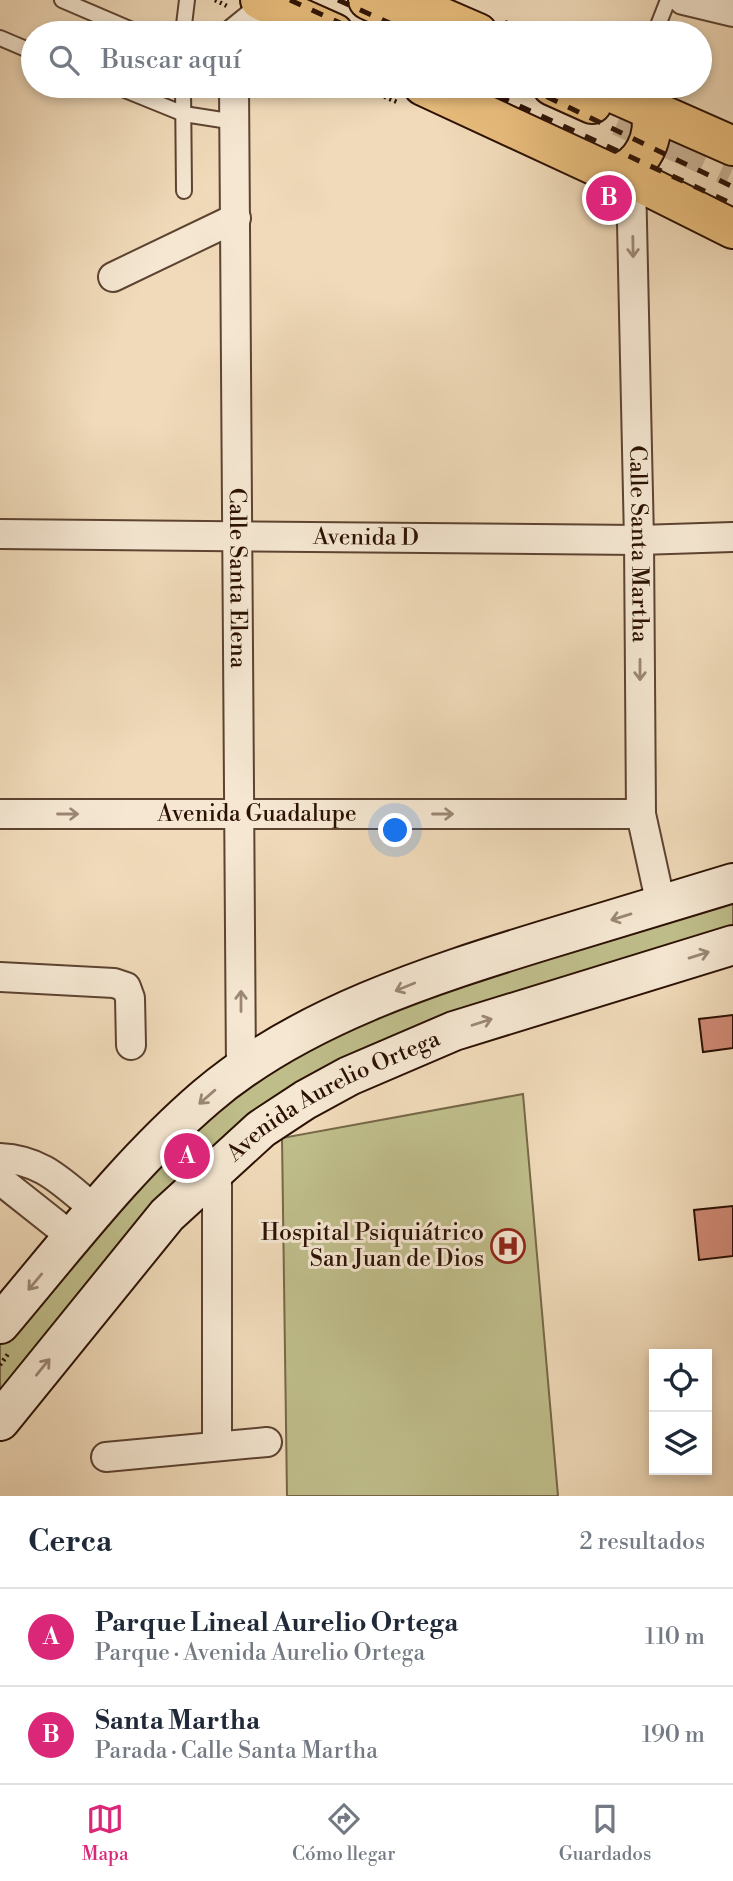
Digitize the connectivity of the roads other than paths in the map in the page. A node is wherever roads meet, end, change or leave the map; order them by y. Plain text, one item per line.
1 (62, 0) edge
2 (187, 0) edge
3 (368, 0) edge
4 (402, 0) edge
5 (668, 0) edge
6 (682, 0) edge
7 (248, 11) edge
8 (733, 12) edge
9 (111, 21) edge
10 (184, 21) edge
11 (276, 21) edge
12 (287, 21) edge
13 (413, 21) edge
14 (450, 21) edge
15 (660, 21) edge
16 (0, 38) edge
17 (21, 47) edge
18 (145, 98) edge
19 (183, 98) edge
20 (234, 98) edge
21 (450, 98) edge
22 (478, 98) edge
23 (622, 98) edge
24 (623, 98) edge
25 (184, 114) junction
26 (235, 122) junction
27 (575, 141) dead end
28 (733, 146) edge
29 (622, 176) junction
30 (184, 191) dead end
31 (236, 218) junction
32 (733, 229) edge
33 (113, 277) dead end
34 (0, 534) edge
35 (239, 536) junction
36 (733, 537) edge
37 (639, 540) junction
38 (0, 814) edge
39 (240, 814) junction
40 (641, 814) junction
41 (733, 883) edge
42 (661, 905) junction
43 (733, 945) edge
44 (0, 977) edge
45 (131, 1045) dead end
46 (241, 1070) junction
47 (5, 1166) edge
48 (217, 1169) junction
49 (85, 1222) junction
50 (0, 1324) edge
51 (0, 1421) edge
52 (267, 1442) dead end
53 (217, 1446) junction
54 (106, 1457) dead end

1 - 9 lane
2 - 10 lane
3 - 13 main road
4 - 14 main road
5 - 15 lane
6 - 8 street
7 - 11 main road
7 - 12 main road
16 - 17 lane
18 - 25 lane
19 - 25 lane
20 - 26 street, Calle Santa Elena
21 - 29 main road
22 - 27 main road
23 - 29 main road
24 - 28 main road
25 - 26 lane
25 - 30 lane
26 - 31 street, Calle Santa Elena
29 - 32 main road
29 -> 37 street, Calle Santa Martha
31 - 33 street
31 - 35 street, Calle Santa Elena
34 - 35 street, Avenida D
35 - 37 street, Avenida D
35 - 39 street, Calle Santa Elena
36 - 37 street, Avenida D
37 -> 40 street, Calle Santa Martha
38 -> 39 street, Avenida Guadalupe
39 -> 40 street, Avenida Guadalupe
46 -> 39 street, Calle Santa Elena
40 - 42 street, Calle Santa Martha
41 - 42 main road
42 -> 46 main road
48 -> 43 main road, Avenida Aurelio Ortega
44 - 45 street
46 -> 49 main road
47 - 49 street
47 - 49 street
51 -> 48 main road, Avenida Aurelio Ortega
48 - 53 street
49 -> 50 main road
52 - 53 street
53 - 54 street

